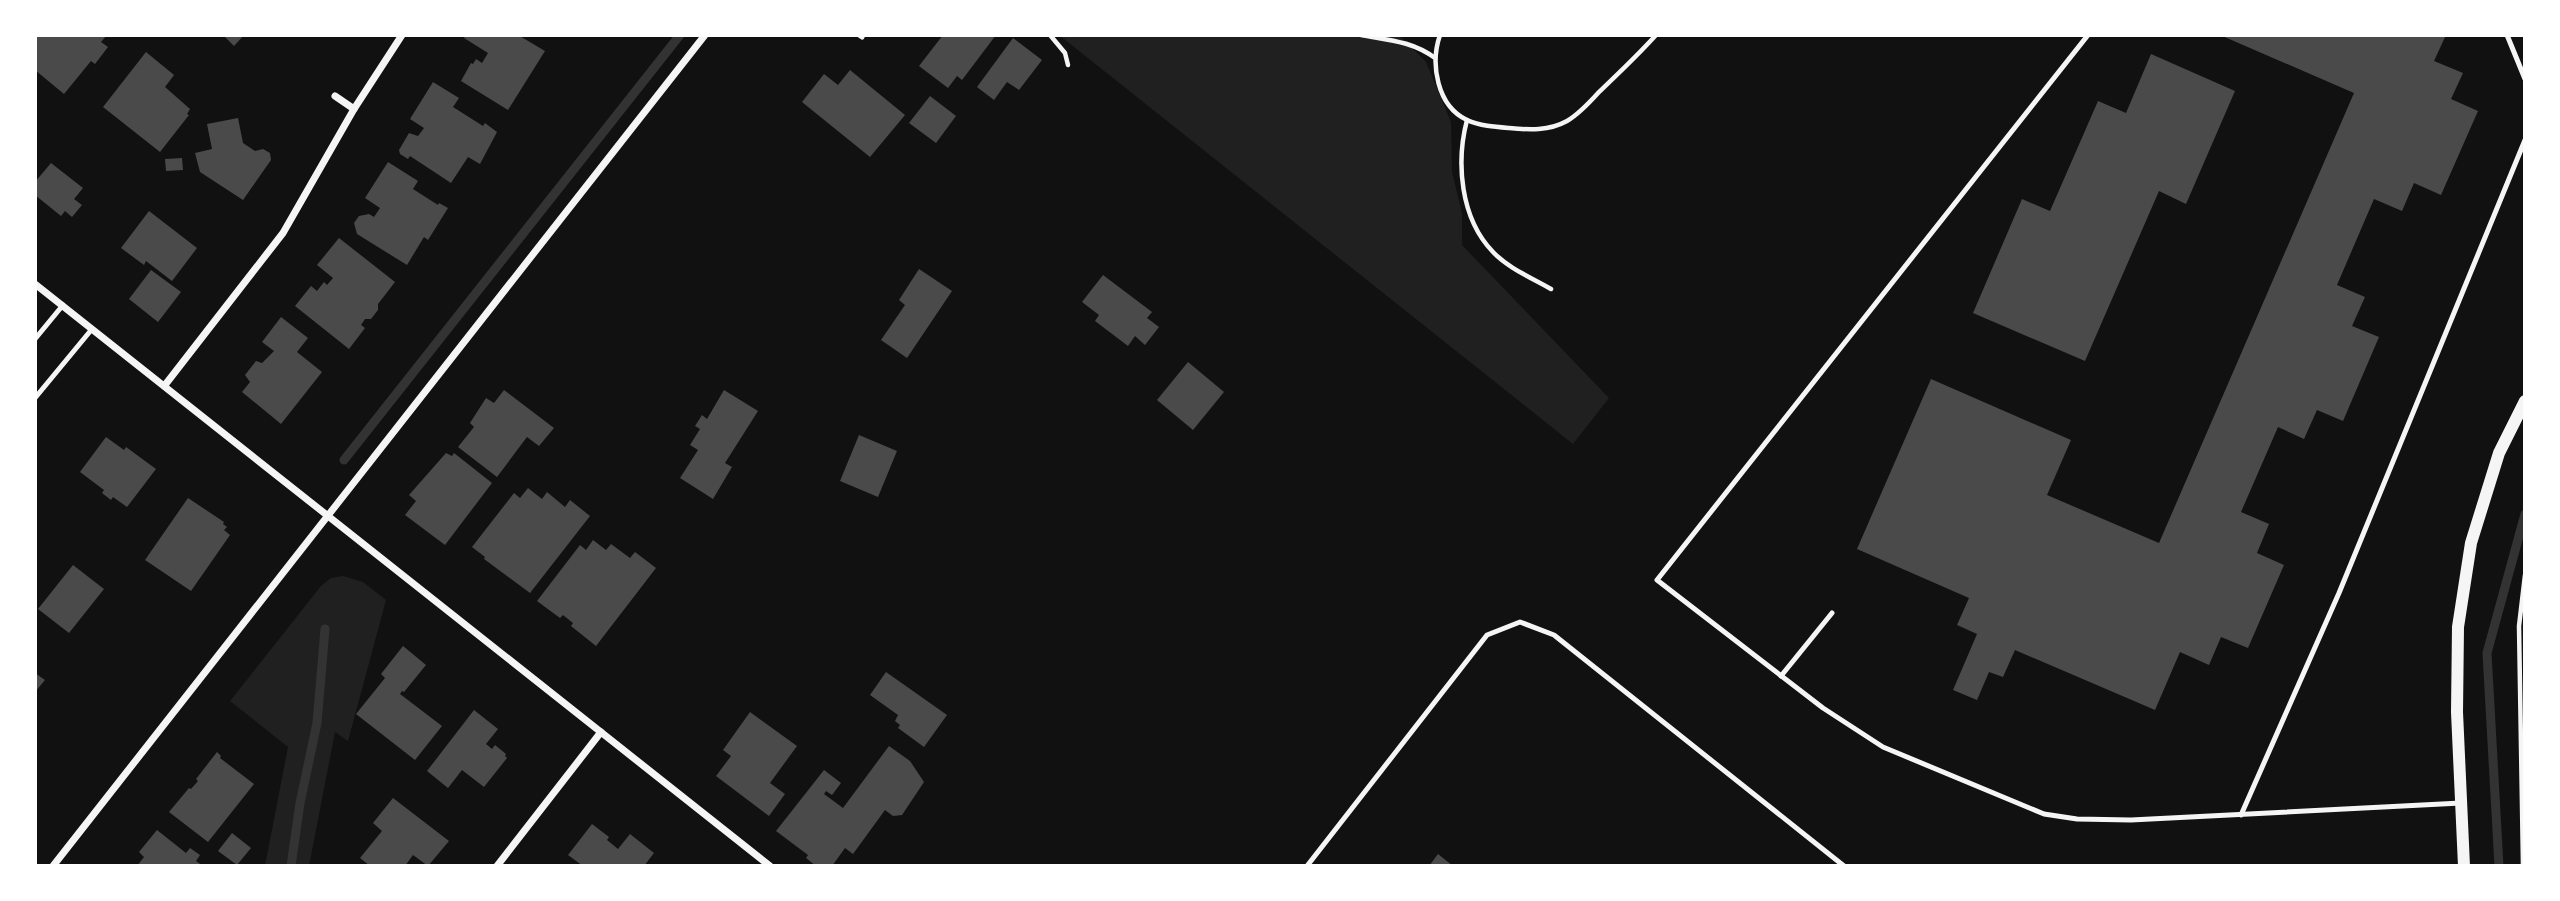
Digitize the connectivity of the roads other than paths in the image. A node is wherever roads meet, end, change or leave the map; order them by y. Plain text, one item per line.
1 (402, 35) edge
2 (705, 35) edge
3 (2088, 35) edge
4 (2507, 35) edge
5 (2524, 76) edge
6 (335, 96) dead end
7 (354, 109) junction
8 (2525, 140) edge
9 (35, 284) edge
10 (62, 305) junction
11 (92, 329) junction
12 (35, 340) edge
13 (165, 385) junction
14 (35, 398) edge
15 (2525, 401) edge
16 (329, 515) junction
17 (1832, 613) dead end
18 (1781, 676) junction
19 (601, 732) junction
20 (2461, 803) junction
21 (2241, 815) junction
22 (53, 866) edge
23 (497, 866) edge
24 (770, 866) edge
25 (1307, 866) edge
26 (1844, 866) edge
27 (2464, 866) edge

1 - 7 street
2 - 16 street
3 - 18 lane
4 - 5 lane
6 - 7 street
7 - 13 street
8 - 21 lane
9 - 10 street
10 - 11 street
10 - 12 lane
11 - 13 street
11 - 14 lane
13 - 16 street
15 - 20 street
16 - 19 street
16 - 22 street
17 - 18 lane
18 - 21 lane
19 - 23 street
19 - 24 street
20 - 21 lane
20 - 27 street
25 - 26 lane

